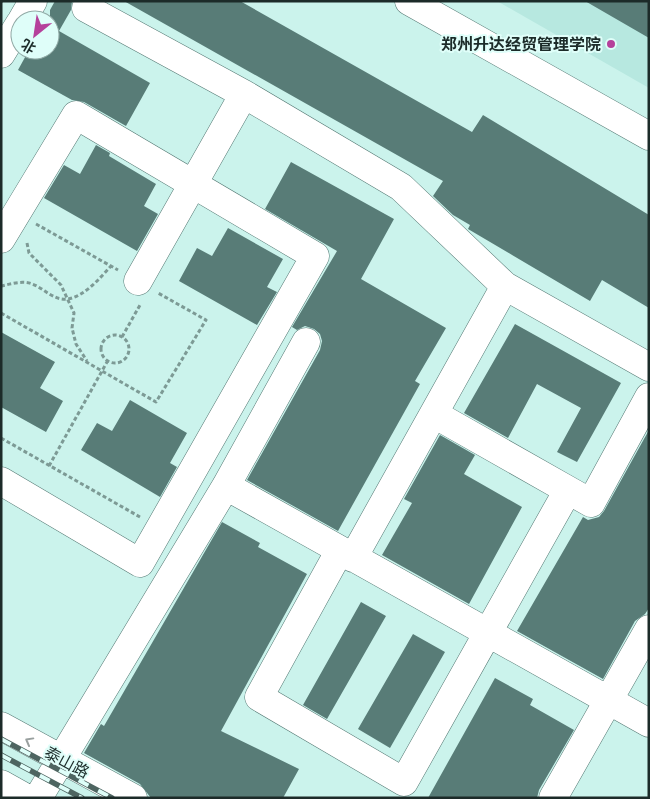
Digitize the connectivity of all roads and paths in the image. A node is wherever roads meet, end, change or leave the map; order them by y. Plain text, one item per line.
1 (408, 1) edge
2 (86, 8) dead end
3 (10, 39) edge
4 (1, 54) edge
5 (244, 94) junction
6 (649, 136) edge
7 (194, 183) junction
8 (22, 215) junction
9 (1, 239) edge
10 (111, 266) junction
11 (144, 285) junction
12 (1, 286) edge
13 (505, 286) junction
14 (68, 299) junction
15 (1, 312) edge
16 (122, 337) junction
17 (306, 342) dead end
18 (87, 362) junction
19 (107, 362) junction
20 (649, 367) edge
21 (102, 371) junction
22 (649, 397) edge
23 (434, 414) junction
24 (1, 438) edge
25 (49, 466) junction
26 (1, 480) edge
27 (226, 486) junction
28 (568, 490) junction
29 (160, 528) junction
30 (347, 554) junction
31 (649, 629) edge
32 (488, 633) junction
33 (610, 700) junction
34 (649, 723) edge
35 (1, 726) edge
36 (61, 759) junction
37 (1, 784) edge
38 (26, 798) edge
39 (38, 798) edge
40 (133, 798) edge
41 (553, 798) edge

1 - 6 street
2 - 5 street
3 - 4 street
5 - 7 street
5 - 13 street
7 - 8 street
7 - 11 street
7 - 29 street
8 - 9 street
8 - 10 path
8 - 14 path
10 - 11 path
10 - 14 path
11 - 16 path
11 - 21 path
12 - 14 path
13 - 20 street
13 - 23 street
14 - 18 path
15 - 18 path
16 - 19 path
16 - 19 path
17 - 27 street
18 - 21 path
19 - 21 path
21 - 25 path
22 - 28 street
23 - 28 street
23 - 30 street
24 - 25 path
25 - 29 path
26 - 29 street
27 - 30 street
27 - 36 street
28 - 32 street
30 - 32 street
30 - 32 street
31 - 33 street
32 - 33 street
33 - 34 street
33 - 41 street
36 -> 35 street, 泰山路
36 - 39 street
36 - 40 street, 泰山路
37 - 38 street

